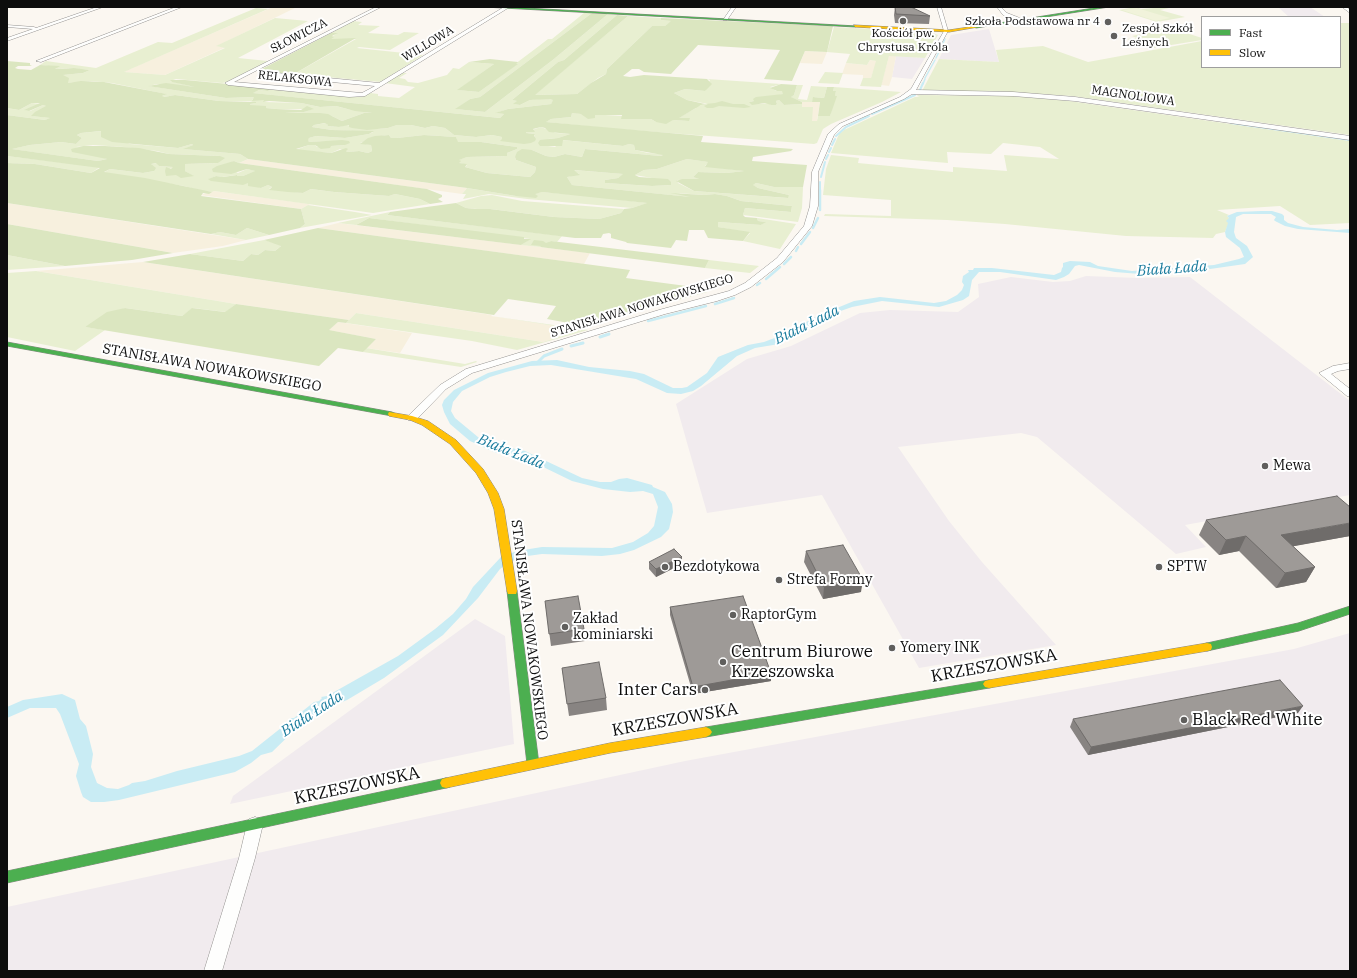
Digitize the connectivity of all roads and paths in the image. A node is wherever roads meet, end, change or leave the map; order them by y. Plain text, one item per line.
1 (101, 7) edge
2 (180, 7) edge
3 (379, 7) edge
4 (486, 7) edge
5 (734, 7) edge
6 (938, 7) edge
7 (999, 7) edge
8 (1107, 7) edge
9 (1344, 7) edge
10 (506, 8) junction
11 (1350, 12) edge
12 (725, 19) junction
13 (1023, 20) junction
14 (7, 26) edge
15 (39, 29) junction
16 (946, 31) junction
17 (7, 40) edge
18 (39, 61) dead end
19 (277, 75) dead end
20 (228, 83) joint
21 (380, 85) junction
22 (912, 92) junction
23 (360, 95) joint
24 (1350, 138) edge
25 (7, 344) edge
26 (1350, 366) edge
27 (1350, 394) edge
28 (412, 418) junction
29 (1350, 610) edge
30 (532, 764) junction
31 (255, 824) junction
32 (7, 877) edge
33 (213, 971) edge

1 - 15 street
2 - 18 street
3 - 20 street, SŁOWICZA
4 - 10 street
5 - 12 street
6 - 16 street
7 - 13 street
8 - 13 street
9 - 11 street
10 - 12 street
10 - 21 street, WILLOWA
12 - 16 street
13 - 16 street
14 - 15 street
15 - 17 street
16 - 22 street
19 - 21 street
20 - 23 street, RELAKSOWA
21 - 23 street, WILLOWA
22 - 24 street, MAGNOLIOWA
22 - 28 street, STANISŁAWA NOWAKOWSKIEGO
25 - 28 street, STANISŁAWA NOWAKOWSKIEGO
26 - 27 street
28 - 30 street, STANISŁAWA NOWAKOWSKIEGO
29 - 30 street, KRZESZOWSKA
30 - 31 street, KRZESZOWSKA
31 - 32 street, KRZESZOWSKA
31 - 33 street

